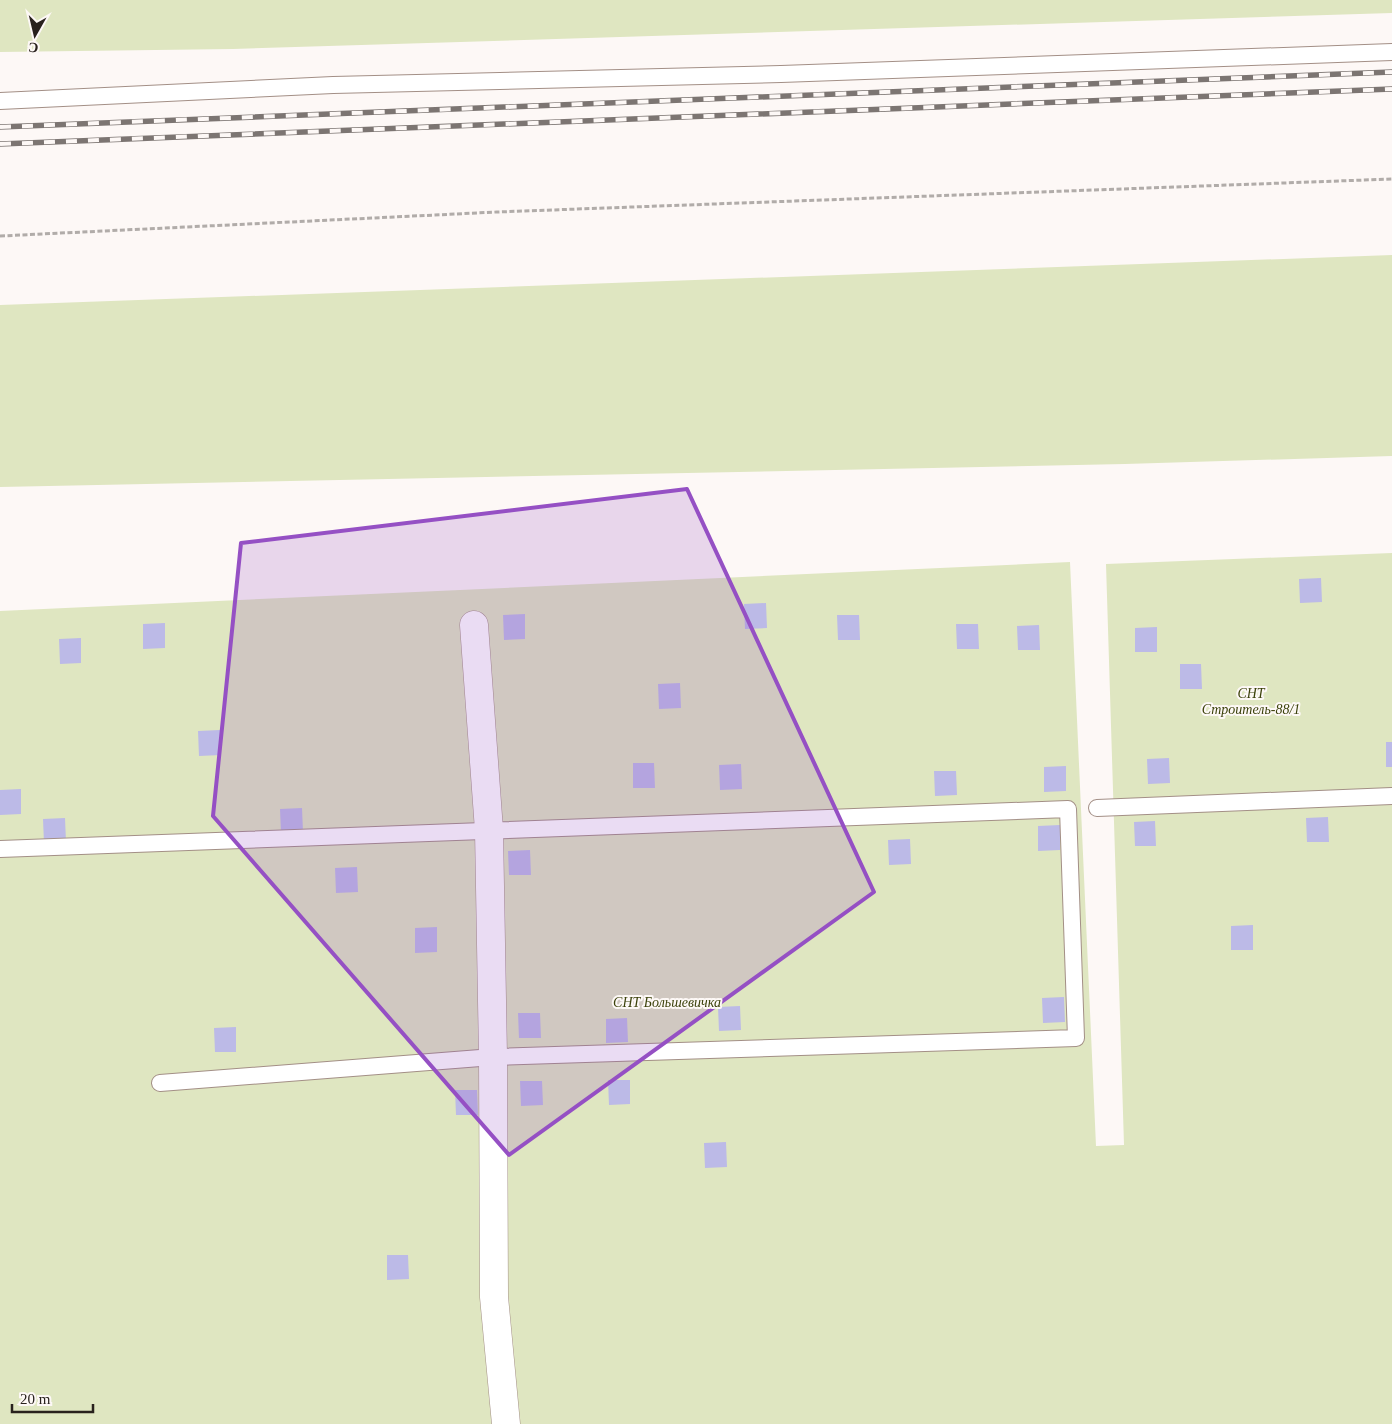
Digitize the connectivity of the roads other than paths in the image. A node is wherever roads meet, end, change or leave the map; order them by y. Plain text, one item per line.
1 (1392, 52) edge
2 (0, 101) edge
3 (474, 625) dead end
4 (1392, 796) edge
5 (1097, 808) dead end
6 (489, 830) junction
7 (0, 850) edge
8 (493, 1057) junction
9 (160, 1083) dead end
10 (506, 1424) edge

1 - 2 lane
3 - 6 street
4 - 5 lane
6 - 7 lane
6 - 8 street
6 - 8 lane
8 - 9 lane
8 - 10 street

